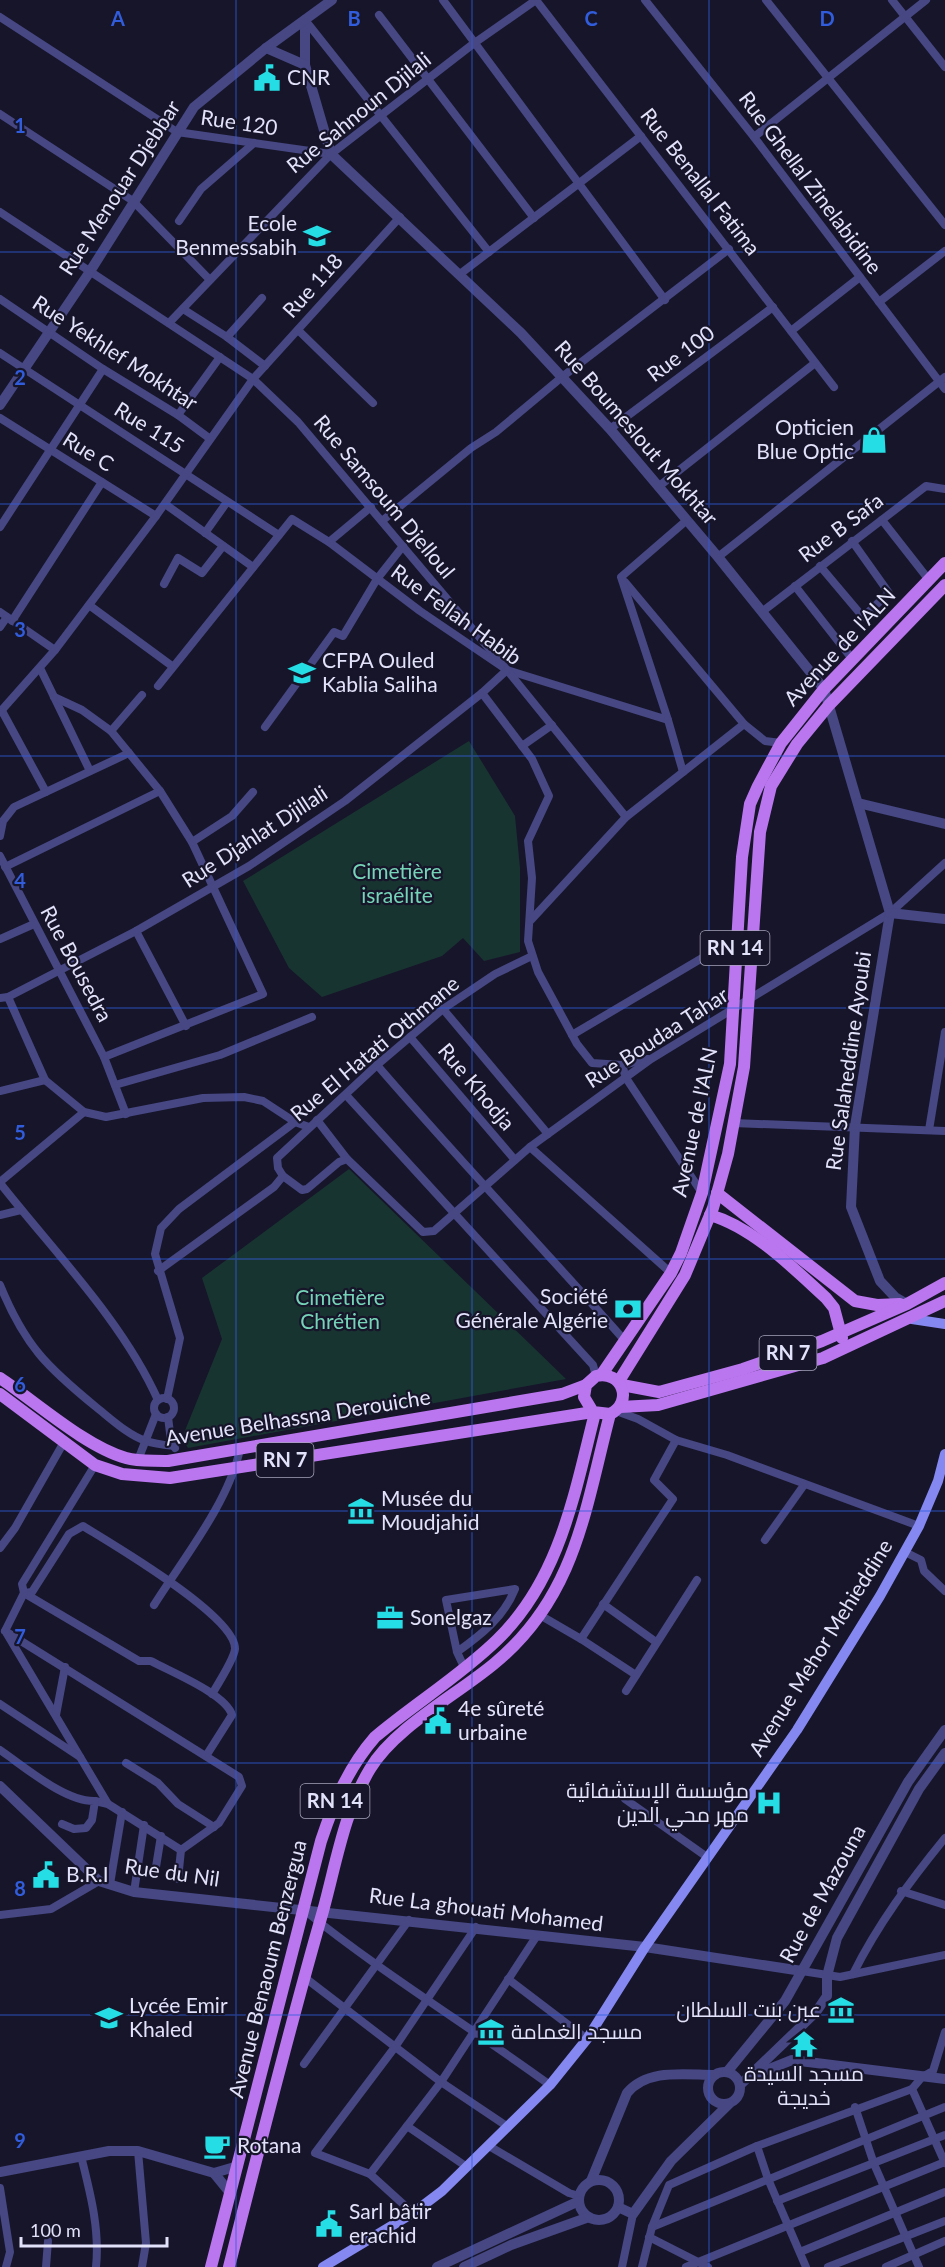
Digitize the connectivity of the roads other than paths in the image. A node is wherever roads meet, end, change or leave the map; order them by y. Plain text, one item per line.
1 (332, 0) edge
2 (443, 0) edge
3 (536, 0) edge
4 (645, 0) edge
5 (766, 0) edge
6 (892, 0) edge
7 (926, 0) edge
8 (379, 15) dead end
9 (0, 17) edge
10 (905, 17) junction
11 (305, 20) junction
12 (473, 44) junction
13 (266, 48) junction
14 (305, 65) junction
15 (945, 68) edge
16 (828, 78) junction
17 (428, 79) junction
18 (0, 114) edge
19 (380, 116) junction
20 (177, 132) junction
21 (641, 136) junction
22 (754, 137) junction
23 (254, 143) junction
24 (331, 154) junction
25 (578, 184) junction
26 (133, 201) junction
27 (0, 212) edge
28 (400, 217) junction
29 (534, 218) junction
30 (179, 221) dead end
31 (945, 225) edge
32 (729, 249) junction
33 (945, 251) edge
34 (489, 252) junction
35 (90, 273) junction
36 (460, 274) junction
37 (860, 277) junction
38 (210, 280) junction
39 (262, 298) dead end
40 (0, 299) edge
41 (665, 300) junction
42 (879, 302) junction
43 (773, 307) junction
44 (183, 309) junction
45 (169, 322) junction
46 (298, 330) junction
47 (50, 331) junction
48 (791, 331) junction
49 (227, 337) junction
50 (0, 353) edge
51 (220, 357) junction
52 (815, 363) junction
53 (264, 366) junction
54 (25, 369) junction
55 (103, 369) junction
56 (562, 377) junction
57 (253, 379) junction
58 (942, 379) edge
59 (834, 387) dead end
60 (945, 389) edge
61 (373, 403) dead end
62 (0, 405) edge
63 (78, 405) junction
64 (178, 415) junction
65 (0, 418) edge
66 (610, 429) junction
67 (209, 438) junction
68 (52, 450) junction
69 (187, 473) junction
70 (102, 482) junction
71 (658, 487) junction
72 (945, 489) edge
73 (227, 502) junction
74 (165, 504) junction
75 (371, 507) junction
76 (156, 516) junction
77 (382, 520) junction
78 (687, 520) junction
79 (882, 520) junction
80 (0, 527) edge
81 (205, 533) junction
82 (279, 535) junction
83 (329, 542) junction
84 (852, 542) junction
85 (223, 546) junction
86 (403, 546) junction
87 (718, 557) junction
88 (945, 563) edge
89 (820, 566) junction
90 (253, 567) junction
91 (621, 577) junction
92 (377, 579) junction
93 (929, 580) junction
94 (164, 584) dead end
95 (945, 585) edge
96 (795, 586) junction
97 (89, 605) junction
98 (763, 611) junction
99 (6, 617) edge
100 (0, 627) edge
101 (55, 650) junction
102 (853, 660) junction
103 (172, 666) junction
104 (40, 668) junction
105 (507, 670) junction
106 (158, 686) dead end
107 (824, 689) junction
108 (482, 693) junction
109 (142, 695) dead end
110 (54, 697) junction
111 (829, 705) junction
112 (1, 712) edge
113 (668, 720) junction
114 (744, 724) junction
115 (552, 725) junction
116 (265, 727) dead end
117 (111, 731) junction
118 (781, 744) junction
119 (522, 746) junction
120 (129, 753) junction
121 (90, 771) junction
122 (683, 772) junction
123 (160, 791) junction
124 (46, 792) junction
125 (253, 792) dead end
126 (858, 803) junction
127 (626, 817) junction
128 (945, 824) edge
129 (0, 836) edge
130 (192, 842) junction
131 (0, 855) edge
132 (945, 863) edge
133 (5, 867) junction
134 (212, 888) junction
135 (890, 913) junction
136 (945, 919) edge
137 (531, 920) junction
138 (34, 924) junction
139 (136, 931) junction
140 (736, 938) junction
141 (0, 939) edge
142 (532, 956) junction
143 (59, 972) junction
144 (4, 998) edge
145 (749, 999) junction
146 (734, 1008) junction
147 (443, 1009) junction
148 (312, 1017) dead end
149 (186, 1026) junction
150 (945, 1032) edge
151 (572, 1035) junction
152 (410, 1037) junction
153 (104, 1057) junction
154 (651, 1059) junction
155 (377, 1065) junction
156 (622, 1065) junction
157 (626, 1078) junction
158 (45, 1080) junction
159 (115, 1085) junction
160 (0, 1091) edge
161 (346, 1095) junction
162 (84, 1112) junction
163 (126, 1114) junction
164 (317, 1120) junction
165 (295, 1122) junction
166 (733, 1124) junction
167 (855, 1126) junction
168 (309, 1127) junction
169 (929, 1130) junction
170 (945, 1131) edge
171 (548, 1134) junction
172 (530, 1147) junction
173 (346, 1159) junction
174 (515, 1160) junction
175 (283, 1176) junction
176 (0, 1183) edge
177 (486, 1186) junction
178 (717, 1193) junction
179 (702, 1194) junction
180 (21, 1210) junction
181 (456, 1213) junction
182 (0, 1215) edge
183 (710, 1215) junction
184 (158, 1271) junction
185 (671, 1273) junction
186 (945, 1283) edge
187 (0, 1285) edge
188 (945, 1301) edge
189 (907, 1304) junction
190 (912, 1319) junction
191 (945, 1324) edge
192 (840, 1333) junction
193 (626, 1342) junction
194 (850, 1346) junction
195 (0, 1378) edge
196 (595, 1378) junction
197 (620, 1383) junction
198 (0, 1394) edge
199 (163, 1399) junction
200 (615, 1411) junction
201 (594, 1413) junction
202 (156, 1414) junction
203 (168, 1417) junction
204 (676, 1440) junction
205 (146, 1441) junction
206 (64, 1442) junction
207 (174, 1446) junction
208 (240, 1449) junction
209 (945, 1454) edge
210 (181, 1459) junction
211 (138, 1460) junction
212 (95, 1465) junction
213 (236, 1468) junction
214 (942, 1482) edge
215 (804, 1485) junction
216 (919, 1526) junction
217 (765, 1540) dead end
218 (0, 1548) edge
219 (905, 1552) junction
220 (169, 1581) junction
221 (697, 1581) dead end
222 (945, 1591) edge
223 (24, 1593) junction
224 (603, 1604) junction
225 (154, 1605) dead end
226 (538, 1614) junction
227 (5, 1631) junction
228 (581, 1639) junction
229 (656, 1642) junction
230 (458, 1652) junction
231 (65, 1666) junction
232 (464, 1667) junction
233 (636, 1676) junction
234 (626, 1691) dead end
235 (212, 1694) junction
236 (0, 1704) edge
237 (56, 1715) junction
238 (945, 1730) edge
239 (0, 1750) edge
240 (945, 1752) edge
241 (206, 1756) junction
242 (83, 1759) junction
243 (126, 1763) dead end
244 (0, 1786) edge
245 (625, 1799) dead end
246 (95, 1801) junction
247 (108, 1804) junction
248 (123, 1812) junction
249 (62, 1824) dead end
250 (144, 1825) junction
251 (214, 1827) junction
252 (161, 1836) junction
253 (945, 1838) edge
254 (181, 1850) junction
255 (707, 1857) junction
256 (155, 1873) dead end
257 (178, 1879) dead end
258 (104, 1882) junction
259 (134, 1892) junction
260 (902, 1892) junction
261 (945, 1905) edge
262 (304, 1909) junction
263 (0, 1915) edge
264 (321, 1916) junction
265 (409, 1920) junction
266 (476, 1927) junction
267 (536, 1937) junction
268 (645, 1947) junction
269 (945, 1955) edge
270 (378, 1964) junction
271 (802, 1971) junction
272 (853, 1974) junction
273 (827, 1976) junction
274 (304, 1977) junction
275 (507, 1979) junction
276 (427, 2000) junction
277 (345, 2009) junction
278 (475, 2030) junction
279 (945, 2032) edge
280 (587, 2039) junction
281 (395, 2047) junction
282 (304, 2064) dead end
283 (727, 2072) junction
284 (715, 2075) junction
285 (921, 2078) junction
286 (945, 2079) edge
287 (441, 2082) junction
288 (743, 2082) junction
289 (550, 2085) junction
290 (912, 2089) junction
291 (729, 2104) junction
292 (855, 2107) junction
293 (945, 2107) edge
294 (924, 2116) junction
295 (407, 2126) junction
296 (508, 2127) junction
297 (945, 2135) edge
298 (864, 2138) junction
299 (934, 2139) junction
300 (489, 2146) junction
301 (757, 2146) junction
302 (138, 2151) junction
303 (81, 2156) junction
304 (945, 2162) edge
305 (874, 2164) junction
306 (238, 2166) junction
307 (467, 2168) junction
308 (0, 2172) edge
309 (214, 2173) junction
310 (369, 2174) junction
311 (768, 2180) junction
312 (591, 2181) junction
313 (884, 2187) junction
314 (0, 2188) edge
315 (945, 2192) edge
316 (231, 2194) junction
317 (579, 2199) junction
318 (777, 2201) junction
319 (618, 2207) junction
320 (895, 2213) junction
321 (413, 2214) junction
322 (633, 2214) junction
323 (589, 2217) junction
324 (945, 2221) edge
325 (787, 2226) junction
326 (652, 2227) junction
327 (649, 2237) junction
328 (905, 2237) junction
329 (48, 2241) dead end
330 (945, 2241) edge
331 (800, 2252) junction
332 (913, 2255) junction
333 (700, 2264) edge
334 (6, 2267) edge
335 (46, 2267) edge
336 (96, 2267) edge
337 (142, 2267) edge
338 (211, 2267) edge
339 (229, 2267) edge
340 (323, 2267) edge
341 (437, 2267) edge
342 (464, 2267) edge
343 (622, 2267) edge
344 (642, 2267) edge
345 (686, 2267) edge
346 (708, 2267) edge
347 (806, 2267) edge
348 (828, 2267) edge
349 (886, 2267) edge
350 (919, 2267) edge

1 - 11 street, Rue Menouar Djebbar
2 - 12 street
3 - 12 street, Rue Sahnoun Djilali
3 - 21 street, Rue Benallal Fatima
4 - 22 street, Rue Ghellal Zinelabidine
5 - 16 street
6 - 10 street
7 - 10 street
8 - 17 street
9 - 20 street
10 - 15 street
10 - 16 street
11 - 13 street, Rue Menouar Djebbar
11 - 14 street
11 - 19 street
12 - 17 street, Rue Sahnoun Djilali
12 - 25 street
13 - 14 street
13 - 20 street, Rue Menouar Djebbar
14 - 24 street
16 - 22 street
16 - 31 street
17 - 19 street, Rue Sahnoun Djilali
17 - 29 street
18 - 26 street
19 - 24 street, Rue Sahnoun Djilali
19 - 34 street
20 - 23 street, Rue 120
20 - 26 street, Rue Menouar Djebbar
21 - 25 street
21 - 32 street, Rue Benallal Fatima
22 - 37 street, Rue Ghellal Zinelabidine
23 - 24 street, Rue 120
23 - 30 street
24 - 28 street, Rue Boumeslout Mokhtar
24 - 38 street, Rue Sahnoun Djilali
25 - 29 street
25 - 41 street
26 - 35 street, Rue Menouar Djebbar
26 - 38 street
27 - 35 street, Rue Samsoum Djelloul
28 - 36 street, Rue Boumeslout Mokhtar
28 - 46 street, Rue 118
29 - 34 street
32 - 41 street
32 - 43 street, Rue Benallal Fatima
33 - 42 street
34 - 36 street
35 - 45 street, Rue Samsoum Djelloul
35 - 47 street, Rue Menouar Djebbar
36 - 56 street, Rue Boumeslout Mokhtar
37 - 42 street, Rue Ghellal Zinelabidine
37 - 48 street
38 - 44 street, Rue Sahnoun Djilali
39 - 49 street
40 - 47 street, Rue Yekhlef Mokhtar
41 - 56 street
42 - 58 street, Rue Ghellal Zinelabidine
43 - 48 street, Rue Benallal Fatima
43 - 66 street, Rue 100
44 - 45 street, Rue Sahnoun Djilali
44 - 49 street
45 - 51 street, Rue Samsoum Djelloul
46 - 53 street, Rue 118
46 - 61 street
47 - 54 street, Rue Menouar Djebbar
47 - 55 street, Rue Yekhlef Mokhtar
48 - 52 street, Rue Benallal Fatima
49 - 53 street
50 - 54 street, Rue 115
51 - 57 street, Rue Samsoum Djelloul
51 - 64 street
52 - 59 street, Rue Benallal Fatima
52 - 71 street
53 - 57 street, Rue 118
54 - 62 street, Rue Menouar Djebbar
54 - 63 street, Rue 115
55 - 63 street
55 - 64 street, Rue Yekhlef Mokhtar
56 - 66 street, Rue Boumeslout Mokhtar
56 - 77 street
57 - 67 street, Rue 118
57 - 75 street, Rue Samsoum Djelloul
58 - 60 street, Rue Ghellal Zinelabidine
58 - 87 street
63 - 68 street
63 - 69 street, Rue 115
64 - 67 street, Rue Yekhlef Mokhtar
65 - 68 street, Rue C
66 - 71 street, Rue Boumeslout Mokhtar
67 - 69 street, Rue 118
68 - 70 street, Rue C
68 - 80 street
69 - 73 street, Rue 115
69 - 74 street, Rue 118
70 - 76 street, Rue C
70 - 99 street
71 - 78 street, Rue Boumeslout Mokhtar
72 - 79 street, Rue B Safa
73 - 81 street
73 - 82 street, Rue 115
74 - 76 street, Rue 118
74 - 81 street
75 - 77 street, Rue Samsoum Djelloul
75 - 83 street
76 - 97 street, Rue 118
77 - 86 street, Rue Samsoum Djelloul
78 - 87 street, Rue Boumeslout Mokhtar
78 - 91 street
79 - 84 street, Rue B Safa
79 - 93 street
81 - 85 street
82 - 83 street, Rue Fellah Habib
82 - 90 street
83 - 92 street, Rue Fellah Habib
84 - 89 street, Rue B Safa
84 - 89 street
85 - 90 street
85 - 94 street
86 - 92 street
86 - 105 street, Rue Samsoum Djelloul
87 - 98 street, Rue Boumeslout Mokhtar
88 - 93 main road, Avenue de l'ALN / RN 14
89 - 96 street, Rue B Safa
90 - 103 street
91 - 113 street
91 - 114 street
92 - 105 street, Rue Fellah Habib
92 - 116 street
93 - 102 main road, Avenue de l'ALN / RN 14
95 - 111 main road, Avenue de l'ALN / RN 14
96 - 98 street, Rue B Safa
96 - 102 street
97 - 101 street, Rue 118
97 - 103 street
98 - 107 street, Rue Boumeslout Mokhtar
99 - 100 street
99 - 101 street
101 - 104 street, Rue 118
102 - 107 main road, Avenue de l'ALN / RN 14
103 - 106 street
104 - 110 street
104 - 112 street, Rue 118
105 - 108 street, Rue Djahlat Djillali
105 - 113 street
105 - 115 street, Rue Fellah Habib
107 - 111 street, Rue Boumeslout Mokhtar
107 - 118 main road, Avenue de l'ALN / RN 14
108 - 119 street
108 - 134 street, Rue Djahlat Djillali
109 - 117 street
110 - 117 street
110 - 121 street
111 - 126 street, Rue Boumeslout Mokhtar
111 - 145 main road, Avenue de l'ALN / RN 14
112 - 124 street
113 - 122 street
114 - 118 street
114 - 122 street
115 - 119 street
115 - 127 street, Rue Fellah Habib
117 - 120 street
118 - 140 main road, Avenue de l'ALN / RN 14
119 - 137 street
120 - 121 street
120 - 123 street
121 - 124 street
122 - 127 street
123 - 130 street
123 - 133 street
124 - 129 street
125 - 130 street
126 - 128 street
126 - 135 street, Rue Boumeslout Mokhtar
127 - 137 street
130 - 134 street
131 - 133 street, Rue Bousedra
132 - 135 street, Rue Boudaa Tahar
133 - 138 street, Rue Bousedra
134 - 139 street, Rue Djahlat Djillali
134 - 149 street
135 - 136 street
135 - 145 street, Rue Boudaa Tahar
135 - 167 street, Rue Salaheddine Ayoubi
137 - 142 street
138 - 141 street
138 - 143 street, Rue Bousedra
139 - 143 street, Rue Djahlat Djillali
139 - 149 street
140 - 146 main road, Avenue de l'ALN / RN 14
140 - 151 street
142 - 147 street, Rue El Hatati Othmane
142 - 151 street
143 - 144 street, Rue Djahlat Djillali
143 - 153 street, Rue Bousedra
144 - 158 street
145 - 146 street, Rue Boudaa Tahar
145 - 166 main road, Avenue de l'ALN / RN 14
146 - 154 street, Rue Boudaa Tahar
146 - 179 main road, Avenue de l'ALN / RN 14
147 - 152 street, Rue El Hatati Othmane
147 - 171 street
148 - 159 street
149 - 153 street
150 - 169 street
151 - 156 street
152 - 155 street, Rue El Hatati Othmane
152 - 174 street, Rue Khodja
153 - 159 street, Rue Bousedra
154 - 156 street
154 - 157 street, Rue Boudaa Tahar
155 - 161 street, Rue El Hatati Othmane
155 - 177 street
156 - 157 street
157 - 171 street, Rue Boudaa Tahar
157 - 179 street
158 - 160 street
158 - 162 street
159 - 163 street, Rue Bousedra
161 - 164 street, Rue El Hatati Othmane
161 - 181 street
162 - 163 street
162 - 176 street
163 - 165 street
164 - 168 street, Rue El Hatati Othmane
164 - 173 street, Rue Boudaa Tahar
165 - 168 street
165 - 184 street
166 - 167 street
166 - 178 main road, Avenue de l'ALN / RN 14
167 - 169 street
167 - 189 street, Rue Salaheddine Ayoubi
168 - 175 street, Rue El Hatati Othmane
169 - 170 street
171 - 172 street, Rue Boudaa Tahar
172 - 174 street, Rue Boudaa Tahar
172 - 185 street
173 - 175 street
173 - 181 street, Rue Boudaa Tahar
174 - 177 street, Rue Boudaa Tahar
175 - 184 street
176 - 180 street
177 - 181 street, Rue Boudaa Tahar
177 - 193 street
178 - 183 main road, Avenue de l'ALN / RN 14
178 - 189 main road
179 - 185 main road, Avenue de l'ALN / RN 14
180 - 182 street
180 - 199 street
181 - 196 street
183 - 192 main road
183 - 197 main road, Avenue de l'ALN / RN 14
184 - 199 street
185 - 193 main road, Avenue de l'ALN / RN 14
186 - 189 main road, RN 7
187 - 205 street
188 - 190 main road, RN 7
189 - 192 main road, RN 7
190 - 191 main road
190 - 194 main road, RN 7
192 - 194 main road
192 - 197 main road, RN 7
193 - 196 main road, Avenue de l'ALN / RN 14
194 - 200 main road, RN 7
195 - 211 main road, Avenue Belhassna Derouiche / RN 7
196 - 197 main road
196 - 201 main road
196 - 208 main road, Avenue Belhassna Derouiche / RN 7
197 - 200 main road
198 - 206 main road, Avenue Belhassna Derouiche / RN 7
199 - 202 street
199 - 203 street
200 - 201 main road
200 - 204 street
200 - 226 main road, Avenue Benaoum Benzergua / RN 14
201 - 213 main road, Avenue Belhassna Derouiche / RN 7
201 - 232 main road, Avenue Benaoum Benzergua / RN 14
202 - 203 street
202 - 205 street
203 - 207 street
204 - 215 street
204 - 224 street
205 - 207 street
205 - 211 street
206 - 212 main road, Avenue Belhassna Derouiche / RN 7
206 - 218 street
207 - 210 street
208 - 210 main road, Avenue Belhassna Derouiche / RN 7
208 - 213 street
209 - 214 main road, Avenue Mehor Mehieddine
210 - 211 main road, Avenue Belhassna Derouiche / RN 7
212 - 213 main road, Avenue Belhassna Derouiche / RN 7
212 - 223 street
213 - 220 street
214 - 216 main road, Avenue Mehor Mehieddine
215 - 216 street
215 - 217 street
216 - 219 main road, Avenue Mehor Mehieddine
219 - 222 street
219 - 255 main road, Avenue Mehor Mehieddine
220 - 223 street
220 - 225 street
220 - 235 street
221 - 229 street
223 - 227 street
223 - 235 street
224 - 228 street
224 - 229 street
226 - 228 street
226 - 264 main road, Avenue Benaoum Benzergua / RN 14
227 - 231 street
227 - 237 street
228 - 233 street
229 - 233 street
230 - 230 street
230 - 232 street
231 - 237 street
231 - 241 street
232 - 262 main road, Avenue Benaoum Benzergua / RN 14
233 - 234 street
235 - 241 street
236 - 242 street
237 - 242 street
238 - 271 street, Rue de Mazouna
239 - 246 street
240 - 273 street, Rue de Mazouna
241 - 251 street
242 - 247 street
243 - 251 street
244 - 258 street, Rue du Nil
245 - 255 street
246 - 247 street
246 - 249 street
247 - 248 street
248 - 250 street
248 - 258 street
250 - 252 street
250 - 259 street
251 - 254 street
252 - 254 street
252 - 256 street
253 - 260 street
254 - 257 street
255 - 268 main road, Avenue Mehor Mehieddine
258 - 259 street, Rue du Nil
258 - 263 street
259 - 262 street, Rue du Nil
260 - 261 street
260 - 272 street
262 - 264 street, Rue du Nil
262 - 306 main road, Avenue Benaoum Benzergua / RN 14
264 - 265 street, Rue La ghouati Mohamed
264 - 270 street
264 - 274 main road, Avenue Benaoum Benzergua / RN 14
265 - 266 street, Rue La ghouati Mohamed
265 - 270 street
266 - 267 street, Rue La ghouati Mohamed
266 - 276 street
267 - 268 street, Rue La ghouati Mohamed
267 - 275 street
268 - 271 street, Rue La ghouati Mohamed
268 - 280 main road, Avenue Mehor Mehieddine
269 - 272 street
270 - 276 street
270 - 277 street
271 - 273 street
271 - 283 street, Rue de Mazouna
272 - 273 street
273 - 288 street, Rue de Mazouna
274 - 277 street
274 - 339 main road, Avenue Benaoum Benzergua / RN 14
275 - 278 street
275 - 280 street
276 - 278 street
276 - 281 street
277 - 281 street
277 - 282 street
278 - 287 street
278 - 289 street
279 - 285 street
280 - 289 main road, Avenue Mehor Mehieddine
281 - 287 street
281 - 310 street
283 - 284 street
283 - 288 street
284 - 291 street
284 - 312 street
285 - 286 street
285 - 288 street
285 - 290 street
287 - 295 street
287 - 296 street
288 - 291 street
289 - 296 main road, Avenue Mehor Mehieddine
290 - 292 street
290 - 294 street
291 - 322 street
292 - 298 street
292 - 301 street
293 - 294 street
294 - 298 street
294 - 299 street
295 - 307 street
295 - 310 street
296 - 300 main road, Avenue Mehor Mehieddine
297 - 299 street
298 - 305 street
298 - 311 street
299 - 304 street
299 - 305 street
300 - 307 main road, Avenue Mehor Mehieddine
300 - 317 street
301 - 311 street
301 - 326 street
302 - 303 street
302 - 309 street
302 - 337 street
303 - 308 street
303 - 336 street
304 - 313 street
305 - 313 street
305 - 318 street
306 - 309 street
306 - 316 main road, Avenue Benaoum Benzergua / RN 14
307 - 321 main road, Avenue Mehor Mehieddine
309 - 316 street
310 - 321 street
311 - 318 street
311 - 326 street
312 - 317 street
312 - 319 street
313 - 320 street
313 - 325 street
314 - 334 street
315 - 320 street
316 - 338 main road, Avenue Benaoum Benzergua / RN 14
317 - 323 street
317 - 341 street
318 - 325 street
319 - 322 street
319 - 323 street
320 - 328 street
320 - 331 street
321 - 340 main road, Avenue Mehor Mehieddine
322 - 343 street
323 - 342 street
324 - 328 street
325 - 331 street
325 - 333 street
326 - 327 street
327 - 333 street
327 - 344 street
328 - 332 street
328 - 348 street
329 - 335 street
330 - 332 street
331 - 347 street
332 - 349 street
332 - 350 street
333 - 345 street
333 - 346 street

